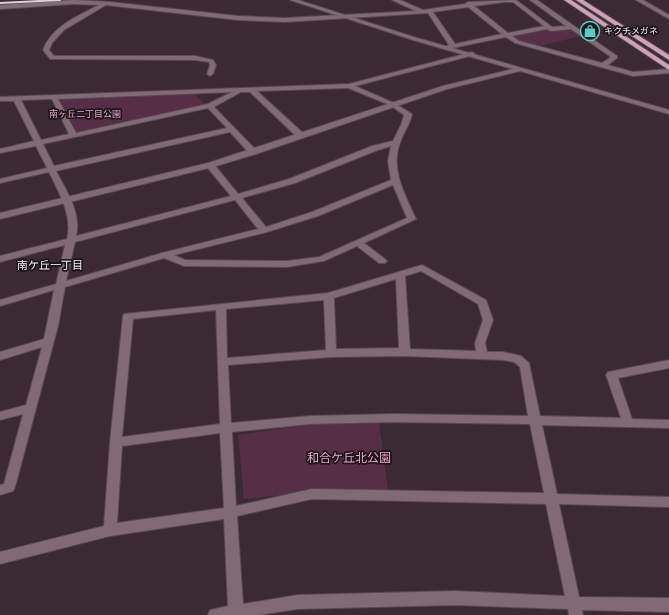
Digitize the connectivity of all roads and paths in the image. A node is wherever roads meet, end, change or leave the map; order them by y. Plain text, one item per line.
1 (293, 0) edge
2 (395, 0) edge
3 (505, 0) edge
4 (534, 0) edge
5 (567, 0) edge
6 (580, 0) edge
7 (639, 0) edge
8 (104, 4) junction
9 (468, 4) junction
10 (0, 7) edge
11 (426, 11) junction
12 (341, 16) junction
13 (669, 17) edge
14 (548, 27) junction
15 (572, 27) junction
16 (506, 35) junction
17 (453, 46) junction
18 (445, 47) junction
19 (472, 54) junction
20 (669, 58) edge
21 (602, 66) junction
22 (522, 69) junction
23 (669, 69) edge
24 (210, 74) dead end
25 (349, 86) junction
26 (240, 90) junction
27 (251, 90) junction
28 (16, 98) junction
29 (54, 98) junction
30 (0, 99) edge
31 (392, 104) junction
32 (210, 106) junction
33 (669, 112) edge
34 (232, 129) junction
35 (74, 136) junction
36 (301, 136) junction
37 (396, 142) junction
38 (39, 143) junction
39 (0, 151) edge
40 (253, 152) junction
41 (210, 165) junction
42 (51, 169) junction
43 (0, 181) edge
44 (395, 181) junction
45 (237, 197) junction
46 (67, 200) junction
47 (0, 216) edge
48 (264, 230) junction
49 (72, 240) junction
50 (357, 242) junction
51 (166, 255) junction
52 (0, 259) edge
53 (382, 261) dead end
54 (400, 274) junction
55 (60, 286) junction
56 (329, 296) junction
57 (0, 303) edge
58 (221, 307) junction
59 (49, 341) junction
60 (405, 352) junction
61 (331, 353) junction
62 (482, 354) junction
63 (0, 356) edge
64 (222, 362) junction
65 (669, 364) edge
66 (31, 408) junction
67 (0, 416) edge
68 (535, 420) junction
69 (628, 423) junction
70 (669, 424) edge
71 (225, 428) junction
72 (116, 442) junction
73 (0, 490) edge
74 (552, 499) junction
75 (669, 502) edge
76 (232, 512) junction
77 (110, 530) junction
78 (0, 558) edge
79 (669, 604) edge
80 (575, 609) edge
81 (236, 613) edge
82 (215, 615) edge

1 - 12 street
2 - 11 street
3 - 9 street
3 - 14 street
4 - 15 street
5 - 23 main road
6 - 20 main road
7 - 13 street
8 - 10 street
8 - 12 street
8 - 24 street
9 - 11 street
9 - 16 street
11 - 12 street
11 - 17 street
12 - 18 street
14 - 15 street
14 - 16 street
15 - 21 street
16 - 17 street
16 - 21 street
17 - 18 street
18 - 19 street
19 - 22 street
19 - 25 street
21 - 23 street
22 - 31 street
22 - 33 street
25 - 27 street
25 - 31 street
26 - 27 street
26 - 29 street
26 - 32 street
27 - 36 street
28 - 29 street
28 - 30 street
28 - 38 street
29 - 35 street
31 - 36 street
31 - 37 street
32 - 34 street
32 - 35 street
34 - 40 street
34 - 42 street
35 - 38 street
36 - 40 street
37 - 44 street
37 - 45 street
38 - 39 street
38 - 42 street
40 - 41 street
41 - 45 street
41 - 46 street
42 - 43 street
42 - 46 street
44 - 48 street
44 - 50 street
45 - 48 street
45 - 49 street
46 - 47 street
46 - 49 street
48 - 51 street
49 - 52 street
49 - 55 street
50 - 51 street
50 - 53 street
51 - 55 street
54 - 56 street
54 - 60 street
54 - 62 street
55 - 57 street
55 - 59 street
56 - 58 street
56 - 61 street
58 - 64 street
58 - 72 street
59 - 63 street
59 - 66 street
60 - 61 street
60 - 62 street
61 - 64 street
62 - 68 street
64 - 71 street
65 - 69 street
66 - 67 street
66 - 73 street
68 - 69 street
68 - 71 street
68 - 74 street
69 - 70 street
71 - 72 street
71 - 76 street
72 - 77 street
74 - 75 street
74 - 76 street
74 - 80 street
76 - 77 street
76 - 81 street
77 - 78 street
79 - 80 street
80 - 81 street
81 - 82 street

